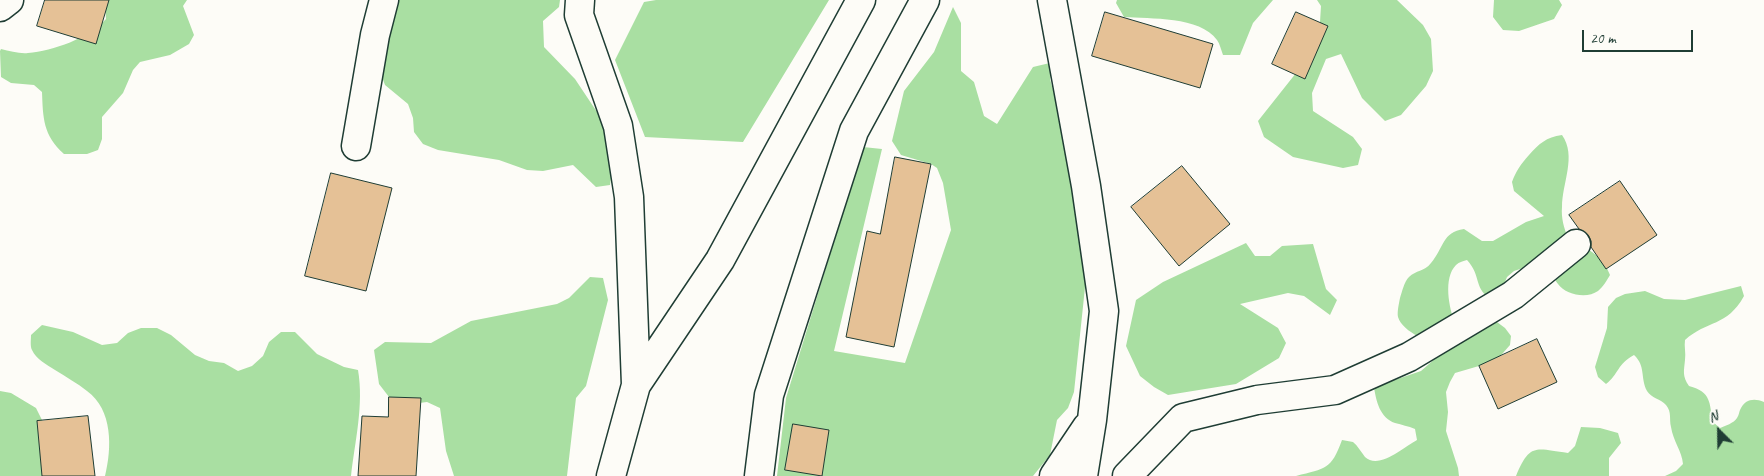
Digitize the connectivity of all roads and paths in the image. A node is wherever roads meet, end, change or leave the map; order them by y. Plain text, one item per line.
1 (9, 0) edge
2 (384, 0) edge
3 (580, 0) edge
4 (861, 0) edge
5 (925, 0) edge
6 (1052, 0) edge
7 (0, 6) edge
8 (356, 146) dead end
9 (1576, 244) dead end
10 (636, 385) junction
11 (1092, 420) junction
12 (611, 476) edge
13 (759, 476) edge
14 (1054, 476) edge
15 (1083, 476) edge
16 (1126, 476) edge

1 - 7 street
2 - 8 street
3 - 10 street
4 - 10 street
5 - 13 street
6 - 11 street
9 - 16 street
10 - 12 street
11 - 14 street
11 - 15 street

